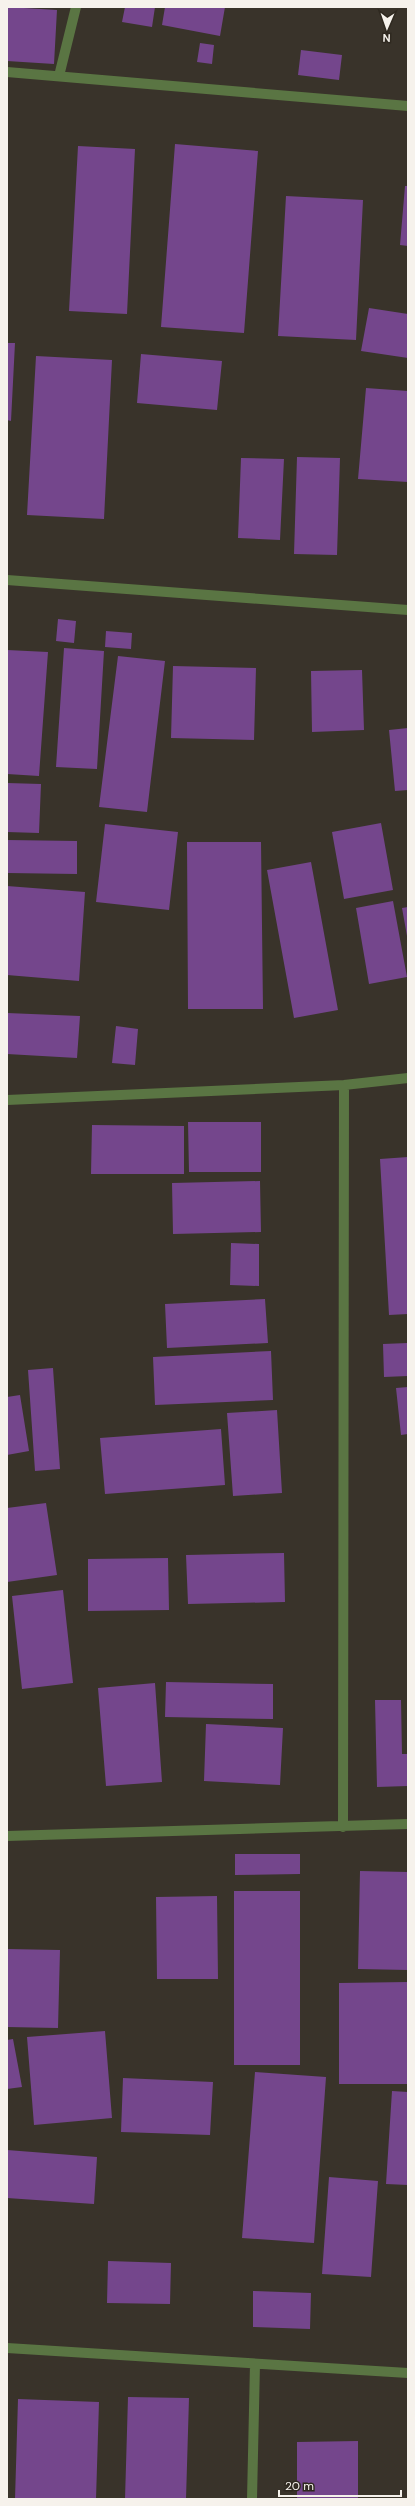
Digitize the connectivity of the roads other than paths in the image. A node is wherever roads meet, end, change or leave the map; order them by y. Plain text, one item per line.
1 (76, 7) edge
2 (7, 72) edge
3 (59, 76) junction
4 (408, 106) edge
5 (7, 580) edge
6 (408, 610) edge
7 (408, 1078) edge
8 (344, 1085) junction
9 (7, 1100) edge
10 (408, 1824) edge
11 (343, 1827) junction
12 (7, 1836) edge
13 (7, 2348) edge
14 (256, 2364) junction
15 (408, 2373) edge
16 (252, 2499) edge

1 - 3 street
2 - 3 street
3 - 4 street
5 - 6 street
7 - 8 street
8 - 9 street
8 - 11 street
10 - 11 street
11 - 12 street
13 - 14 street
14 - 15 street
14 - 16 street

